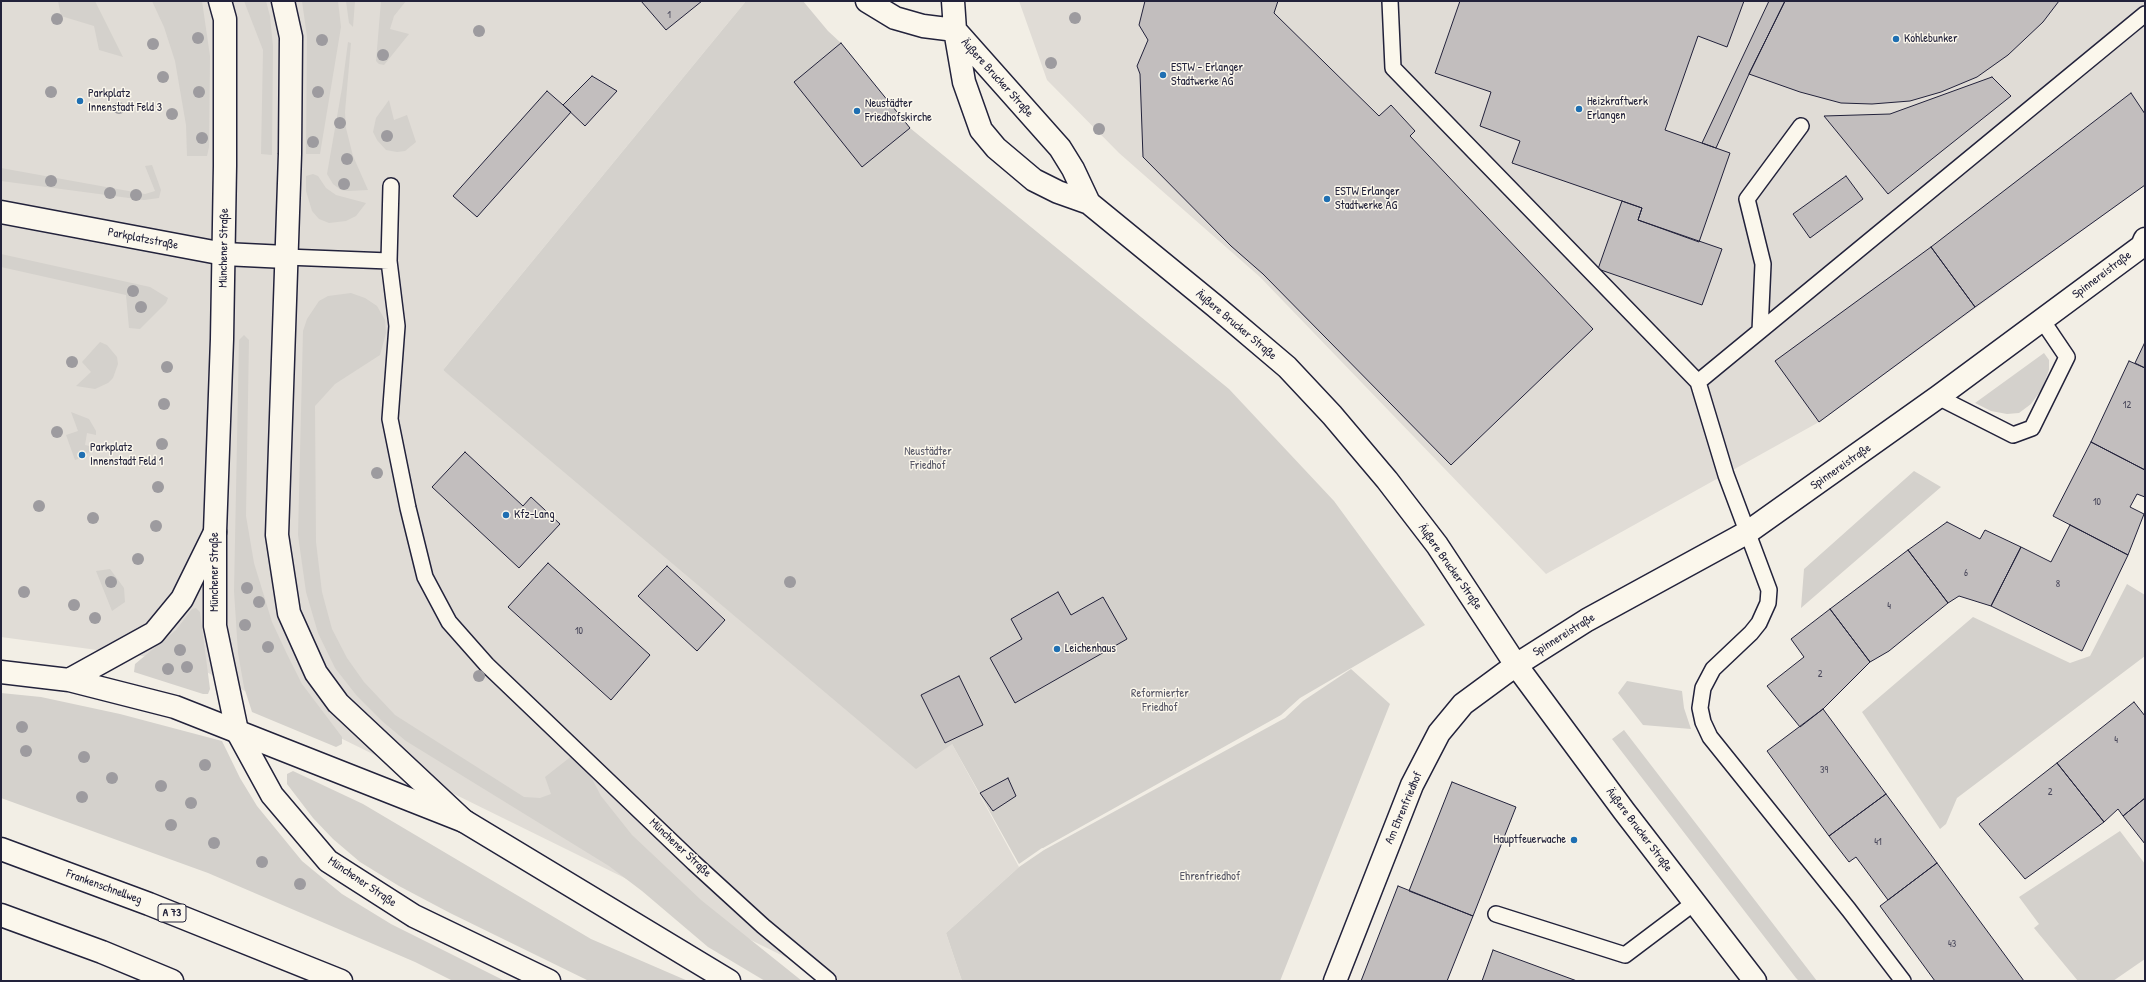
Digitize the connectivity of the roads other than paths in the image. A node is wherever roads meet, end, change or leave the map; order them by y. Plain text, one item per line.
1 (220, 1) edge
2 (283, 1) edge
3 (867, 1) edge
4 (952, 1) edge
5 (1390, 1) edge
6 (2145, 14) edge
7 (955, 30) junction
8 (1801, 126) dead end
9 (391, 186) dead end
10 (1089, 203) junction
11 (1, 212) edge
12 (2145, 239) edge
13 (224, 254) junction
14 (286, 257) junction
15 (390, 261) junction
16 (2042, 320) junction
17 (1760, 331) junction
18 (1698, 382) junction
19 (1938, 397) junction
20 (215, 532) junction
21 (1748, 532) junction
22 (1516, 665) junction
23 (1, 672) edge
24 (68, 680) junction
25 (237, 731) junction
26 (464, 820) junction
27 (1, 849) edge
28 (1694, 903) junction
29 (1496, 914) dead end
30 (1, 915) edge
31 (828, 980) dead end
32 (172, 981) edge
33 (341, 981) edge
34 (549, 981) edge
35 (729, 981) edge
36 (1335, 981) edge
37 (1756, 981) edge
38 (1903, 981) edge

1 - 13 main road, Münchener Straße
2 - 14 main road
3 - 7 main road
4 - 7 main road
5 - 18 lane
6 - 17 lane
7 - 10 main road, Äußere Brucker Straße
7 - 10 main road, Äußere Brucker Straße
8 - 17 lane
9 - 15 lane, Münchener Straße
10 - 22 main road, Äußere Brucker Straße
11 - 13 main road, Parkplatzstraße
12 - 16 main road, Spinnereistraße
13 - 14 main road, Parkplatzstraße
13 - 20 main road, Münchener Straße
14 - 15 lane
14 - 26 main road
15 - 31 lane, Münchener Straße
16 - 19 main road, Spinnereistraße
16 - 19 lane
17 - 18 lane
18 - 21 lane
19 - 21 main road, Spinnereistraße
20 - 24 main road
20 - 25 main road, Münchener Straße
21 - 22 main road, Spinnereistraße
21 - 38 lane
22 - 28 main road, Äußere Brucker Straße
22 - 36 main road, Am Ehrenfriedhof
23 - 24 main road
24 - 25 main road
25 - 26 main road
25 - 34 main road, Münchener Straße
26 - 35 main road
27 - 33 main road, Frankenschnellweg / A 73
28 - 29 lane
28 - 37 main road, Äußere Brucker Straße
30 - 32 main road

